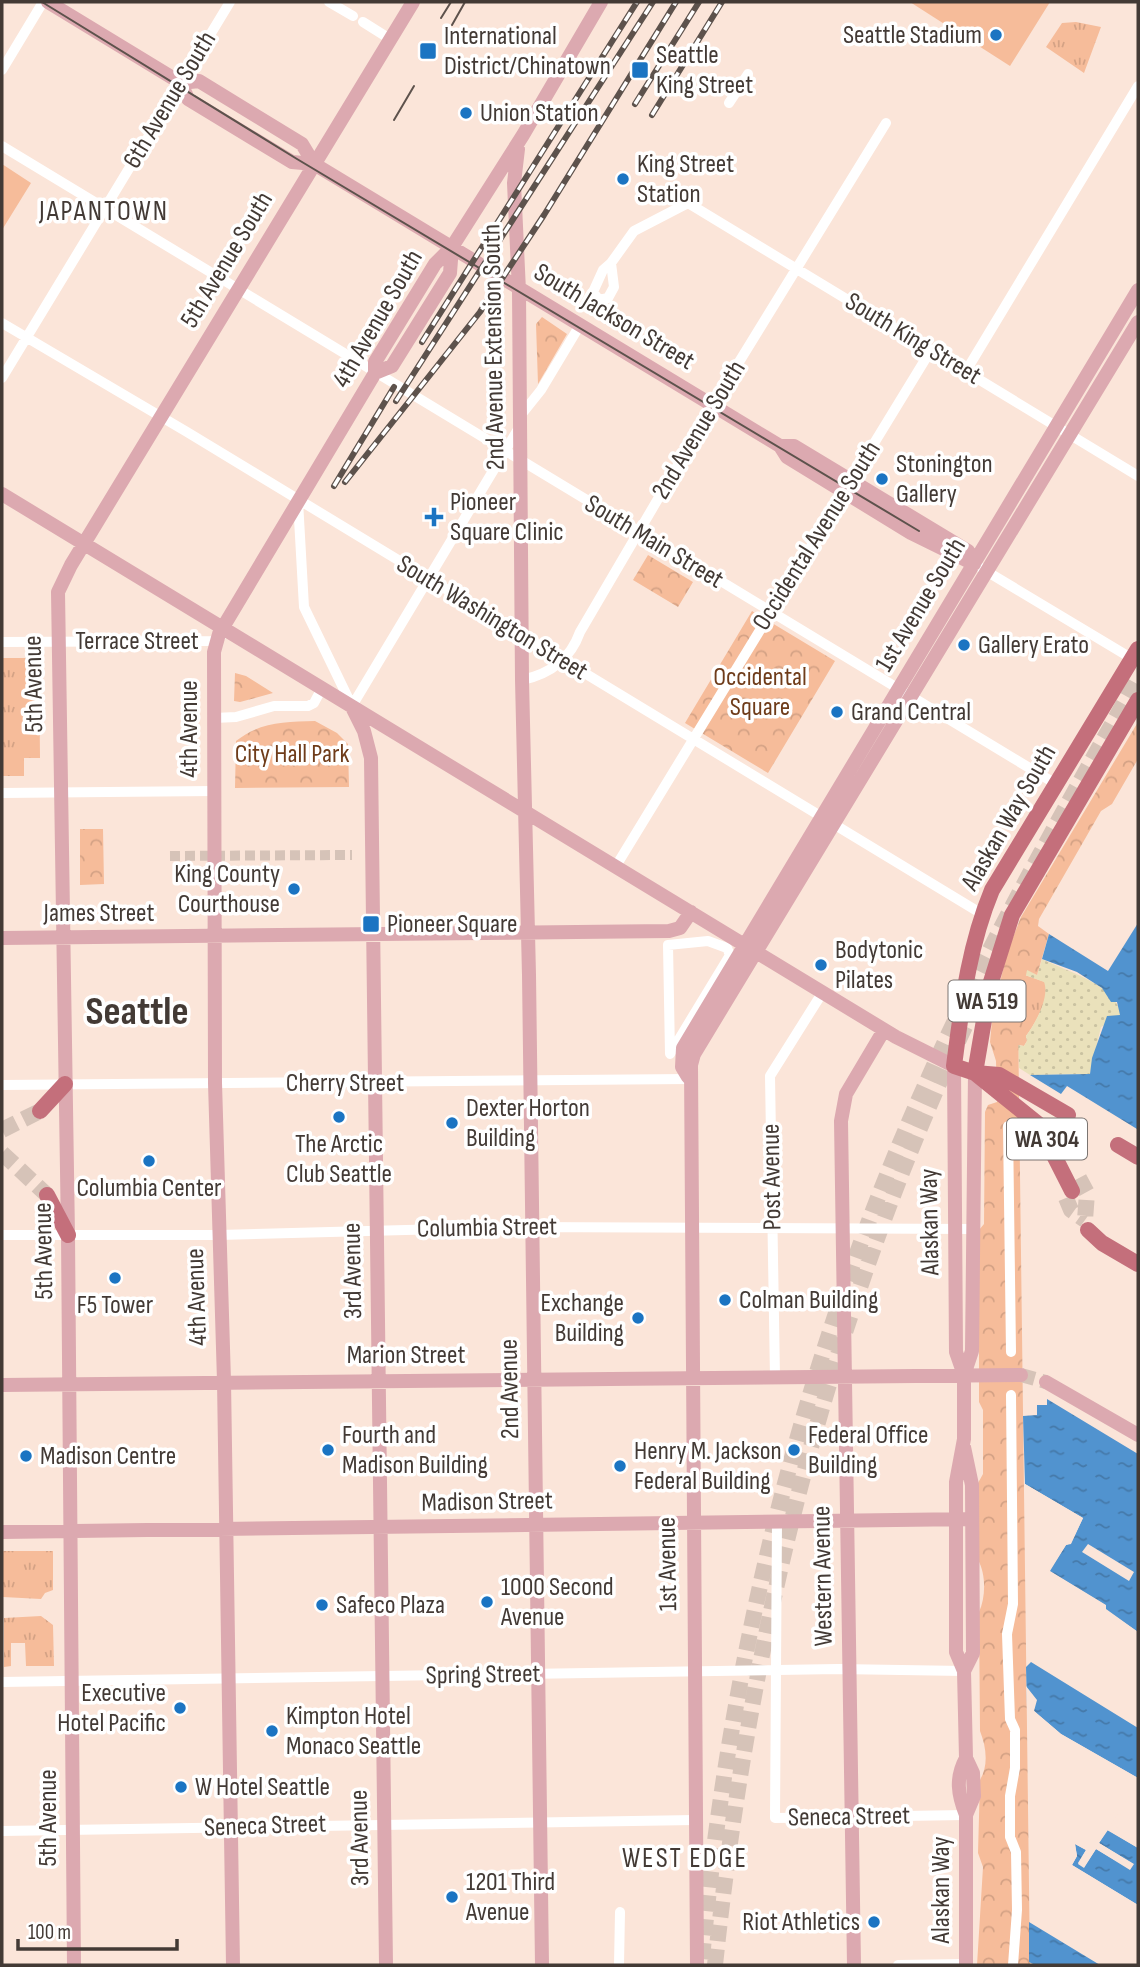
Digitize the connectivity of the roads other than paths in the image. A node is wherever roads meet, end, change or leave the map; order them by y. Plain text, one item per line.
1 (46, 2) edge
2 (230, 2) edge
3 (329, 2) edge
4 (413, 2) edge
5 (601, 2) edge
6 (390, 39) junction
7 (2, 70) edge
8 (748, 74) dead end
9 (181, 83) junction
10 (1138, 86) edge
11 (729, 103) dead end
12 (886, 122) dead end
13 (523, 135) junction
14 (2, 146) edge
15 (314, 164) junction
16 (104, 209) junction
17 (452, 247) junction
18 (611, 263) dead end
19 (798, 269) junction
20 (519, 288) junction
21 (238, 290) junction
22 (1138, 290) edge
23 (1138, 322) edge
24 (2, 323) edge
25 (580, 325) junction
26 (26, 338) junction
27 (931, 350) junction
28 (966, 372) junction
29 (381, 376) junction
30 (2, 377) edge
31 (713, 405) junction
32 (161, 418) junction
33 (521, 421) junction
34 (1057, 426) junction
35 (1070, 435) junction
36 (505, 452) junction
37 (521, 461) junction
38 (1138, 476) edge
39 (848, 486) junction
40 (2, 494) edge
41 (298, 501) junction
42 (640, 533) junction
43 (84, 543) joint
44 (980, 568) junction
45 (428, 579) junction
46 (771, 613) junction
47 (224, 629) junction
48 (522, 635) junction
49 (2, 642) edge
50 (58, 642) junction
51 (1136, 657) edge
52 (563, 661) junction
53 (522, 680) junction
54 (322, 688) junction
55 (904, 694) junction
56 (1138, 700) edge
57 (352, 706) junction
58 (214, 718) junction
59 (692, 739) junction
60 (1056, 784) junction
61 (214, 790) junction
62 (2, 793) edge
63 (60, 793) junction
64 (525, 811) junction
65 (827, 821) junction
66 (616, 866) junction
67 (691, 912) junction
68 (982, 914) junction
69 (527, 933) junction
70 (373, 935) junction
71 (214, 937) junction
72 (62, 938) junction
73 (2, 939) edge
74 (750, 948) junction
75 (820, 991) junction
76 (884, 1030) junction
77 (670, 1055) joint
78 (954, 1066) junction
79 (975, 1073) junction
80 (689, 1079) junction
81 (530, 1082) junction
82 (215, 1083) junction
83 (375, 1083) junction
84 (65, 1084) junction
85 (2, 1085) edge
86 (40, 1111) tunnel mouth
87 (1068, 1115) dead end
88 (1008, 1126) dead end
89 (1118, 1145) dead end
90 (1138, 1157) edge
91 (1072, 1189) tunnel mouth
92 (47, 1195) tunnel mouth
93 (532, 1227) junction
94 (690, 1227) junction
95 (773, 1227) junction
96 (841, 1228) junction
97 (954, 1229) junction
98 (972, 1229) junction
99 (1088, 1230) dead end
100 (376, 1231) junction
101 (68, 1235) junction
102 (219, 1235) junction
103 (2, 1236) edge
104 (1138, 1265) edge
105 (1010, 1352) dead end
106 (964, 1375) junction
107 (1021, 1375) tunnel mouth
108 (845, 1377) junction
109 (775, 1378) junction
110 (380, 1380) junction
111 (534, 1380) junction
112 (691, 1380) junction
113 (224, 1381) junction
114 (1046, 1382) tunnel mouth
115 (69, 1384) junction
116 (2, 1385) edge
117 (1011, 1395) dead end
118 (1138, 1435) edge
119 (964, 1439) junction
120 (972, 1519) junction
121 (956, 1521) junction
122 (777, 1522) junction
123 (846, 1522) junction
124 (693, 1524) junction
125 (536, 1525) junction
126 (224, 1529) junction
127 (380, 1529) junction
128 (71, 1531) junction
129 (2, 1532) edge
130 (849, 1669) junction
131 (775, 1670) junction
132 (964, 1671) junction
133 (694, 1672) junction
134 (538, 1674) junction
135 (383, 1676) junction
136 (228, 1679) junction
137 (72, 1681) junction
138 (2, 1682) edge
139 (966, 1815) junction
140 (850, 1818) junction
141 (695, 1819) junction
142 (540, 1821) junction
143 (384, 1823) junction
144 (230, 1826) junction
145 (73, 1830) junction
146 (2, 1831) edge
147 (620, 1912) dead end
148 (74, 1965) edge
149 (233, 1965) edge
150 (386, 1965) edge
151 (542, 1965) edge
152 (619, 1965) edge
153 (697, 1965) edge
154 (854, 1965) edge
155 (898, 1965) edge
156 (966, 1965) edge
157 (1013, 1965) edge

1 - 7 street
1 - 9 main road, South Jackson Street
2 - 9 street, 6th Avenue South
3 - 6 street
4 - 6 main road, 5th Avenue South
5 - 13 main road, 4th Avenue South
6 - 15 main road, 5th Avenue South
8 - 11 street
9 - 15 main road, South Jackson Street
9 - 15 main road, South Jackson Street
9 - 16 street, 6th Avenue South
10 - 28 street
12 - 19 street, 2nd Avenue South
13 - 17 main road, 4th Avenue South
13 - 20 main road, 2nd Avenue Extension South
14 - 16 street, South Main Street
15 - 17 main road, South Jackson Street
15 - 21 main road, 5th Avenue South
16 - 21 street, South Main Street
16 - 26 street, 6th Avenue South
17 - 20 main road, South Jackson Street
17 - 29 main road, 4th Avenue South
18 - 19 street, South King Street
19 - 27 street, South King Street
19 - 31 street, 2nd Avenue South
20 - 25 main road, South Jackson Street
20 - 33 main road, 2nd Avenue Extension South
21 - 29 street, South Main Street
21 - 32 main road, 5th Avenue South
22 - 34 main road, 1st Avenue South
23 - 35 main road, 1st Avenue South
24 - 26 street, South Washington Street
25 - 31 main road, South Jackson Street
25 - 33 street
26 - 30 street, 6th Avenue South
26 - 32 street, South Washington Street
27 - 28 street, South King Street
27 - 39 street, Occidental Avenue South
28 - 34 street, South King Street
29 - 36 street, South Main Street
29 - 41 main road, 4th Avenue South
31 - 39 main road, South Jackson Street
31 - 42 street, 2nd Avenue South
32 - 41 street, South Washington Street
32 - 43 main road, 5th Avenue South
33 - 36 street
33 - 37 main road, 2nd Avenue Extension South
34 - 35 street, South King Street
34 - 44 main road, 1st Avenue South
35 - 38 street, South King Street
35 - 44 main road, 1st Avenue South
36 - 37 street, South Main Street
36 - 45 street
37 - 42 street, South Main Street
37 - 48 main road, 2nd Avenue Extension South
39 - 44 main road, South Jackson Street
39 - 46 street, Occidental Avenue South
40 - 47 main road
41 - 45 street, South Washington Street
41 - 47 main road, 4th Avenue South
41 - 57 street
42 - 46 street, South Main Street
42 - 52 street, 2nd Avenue South
43 - 50 main road, 5th Avenue
44 - 51 street, South Jackson Street
44 - 55 main road, 1st Avenue South
45 - 48 street, South Washington Street
45 - 57 street
46 - 55 street, South Main Street
46 - 59 street, Occidental Avenue South
47 - 50 street, Terrace Street
47 - 54 main road
47 - 58 main road, 4th Avenue
48 - 52 street, South Washington Street
48 - 53 main road, 2nd Avenue Extension South
49 - 50 street, Terrace Street
50 - 63 main road, 5th Avenue
51 - 60 highway, Alaskan Way South / WA 519
52 - 53 street
52 - 59 street, South Washington Street
53 - 64 main road, 2nd Avenue Extension South
54 - 57 main road
54 - 58 street
55 - 60 street, South Main Street
55 - 65 main road, 1st Avenue South
56 - 79 highway, Alaskan Way South / WA 519
57 - 64 main road
57 - 70 main road, 3rd Avenue
58 - 61 main road, 4th Avenue
59 - 65 street, South Washington Street
59 - 66 street, Occidental Avenue South
60 - 68 highway, Alaskan Way South / WA 519
61 - 63 street
61 - 71 main road, 4th Avenue
62 - 63 street
63 - 72 main road, 5th Avenue
64 - 66 main road
64 - 69 main road, 2nd Avenue
65 - 68 street, South Washington Street
65 - 74 main road, 1st Avenue South
66 - 67 main road
67 - 69 main road, James Street
67 - 74 main road
68 - 78 highway, Alaskan Way South / WA 519
69 - 70 main road, James Street
69 - 81 main road, 2nd Avenue
70 - 71 main road, James Street
70 - 83 main road, 3rd Avenue
71 - 72 main road, James Street
71 - 82 main road, 4th Avenue
72 - 73 main road, James Street
72 - 84 main road, 5th Avenue
74 - 75 main road
74 - 80 main road, 1st Avenue
75 - 76 main road
75 - 95 street, Post Avenue
76 - 78 main road
76 - 96 main road, Western Avenue
77 - 77 street
78 - 79 highway, WA 304
78 - 97 main road, Alaskan Way
79 - 87 highway, WA 304
79 - 91 highway, WA 304
79 - 98 main road, Alaskan Way
80 - 81 street, Cherry Street
80 - 94 main road, 1st Avenue
81 - 83 street, Cherry Street
81 - 93 main road, 2nd Avenue
82 - 83 street, Cherry Street
82 - 84 street, Cherry Street
82 - 102 main road, 4th Avenue
83 - 100 main road, 3rd Avenue
84 - 85 street, Cherry Street
84 - 86 highway
84 - 101 main road, 5th Avenue
88 - 105 street
89 - 90 highway, WA 304
92 - 101 highway
93 - 94 street, Columbia Street
93 - 100 street, Columbia Street
93 - 111 main road, 2nd Avenue
94 - 95 street, Columbia Street
94 - 112 main road, 1st Avenue
95 - 96 street, Columbia Street
95 - 109 street, Post Avenue
96 - 97 street, Columbia Street
96 - 108 main road, Western Avenue
97 - 98 street, Columbia Street
97 - 106 main road, Alaskan Way
98 - 106 main road, Alaskan Way
99 - 104 highway
100 - 102 street, Columbia Street
100 - 110 main road, 3rd Avenue
101 - 102 street, Columbia Street
101 - 103 street, Columbia Street
101 - 115 main road, 5th Avenue
102 - 113 main road, 4th Avenue
106 - 107 main road, Marion Street
106 - 108 main road, Marion Street
106 - 119 main road, Alaskan Way
108 - 109 main road, Marion Street
108 - 123 main road, Western Avenue
109 - 112 main road, Marion Street
110 - 111 main road, Marion Street
110 - 113 main road, Marion Street
110 - 127 main road, 3rd Avenue
111 - 112 main road, Marion Street
111 - 125 main road, 2nd Avenue
112 - 124 main road, 1st Avenue
113 - 115 main road, Marion Street
113 - 126 main road, 4th Avenue
114 - 118 main road
115 - 116 main road, Marion Street
115 - 128 main road, 5th Avenue
117 - 157 street
119 - 120 main road, Alaskan Way
119 - 121 main road, Alaskan Way
120 - 121 main road, Madison Street
120 - 132 main road, Alaskan Way
121 - 123 main road, Madison Street
121 - 132 main road, Alaskan Way
122 - 123 main road, Madison Street
122 - 124 main road, Madison Street
122 - 131 street
123 - 130 main road, Western Avenue
124 - 125 main road, Madison Street
124 - 133 main road, 1st Avenue
125 - 127 main road, Madison Street
125 - 134 main road, 2nd Avenue
126 - 127 main road, Madison Street
126 - 128 main road, Madison Street
126 - 136 main road, 4th Avenue
127 - 135 main road, 3rd Avenue
128 - 129 main road, Madison Street
128 - 137 main road, 5th Avenue
130 - 131 street, Spring Street
130 - 132 street, Spring Street
130 - 140 main road, Western Avenue
131 - 133 street, Spring Street
131 - 140 street, Seneca Street
132 - 139 main road, Alaskan Way
133 - 134 street, Spring Street
133 - 141 main road, 1st Avenue
134 - 135 street, Spring Street
134 - 142 main road, 2nd Avenue
135 - 136 street, Spring Street
135 - 143 main road, 3rd Avenue
136 - 137 street, Spring Street
136 - 144 main road, 4th Avenue
137 - 138 street, Spring Street
137 - 145 main road, 5th Avenue
139 - 140 street, Seneca Street
139 - 156 main road, Alaskan Way
140 - 154 main road, Western Avenue
141 - 142 street, Seneca Street
141 - 153 main road, 1st Avenue
142 - 143 street, Seneca Street
142 - 151 main road, 2nd Avenue
143 - 144 street, Seneca Street
143 - 150 main road, 3rd Avenue
144 - 145 street, Seneca Street
144 - 149 main road, 4th Avenue
145 - 146 street, Seneca Street
145 - 148 main road, 5th Avenue
147 - 152 street
155 - 156 street

